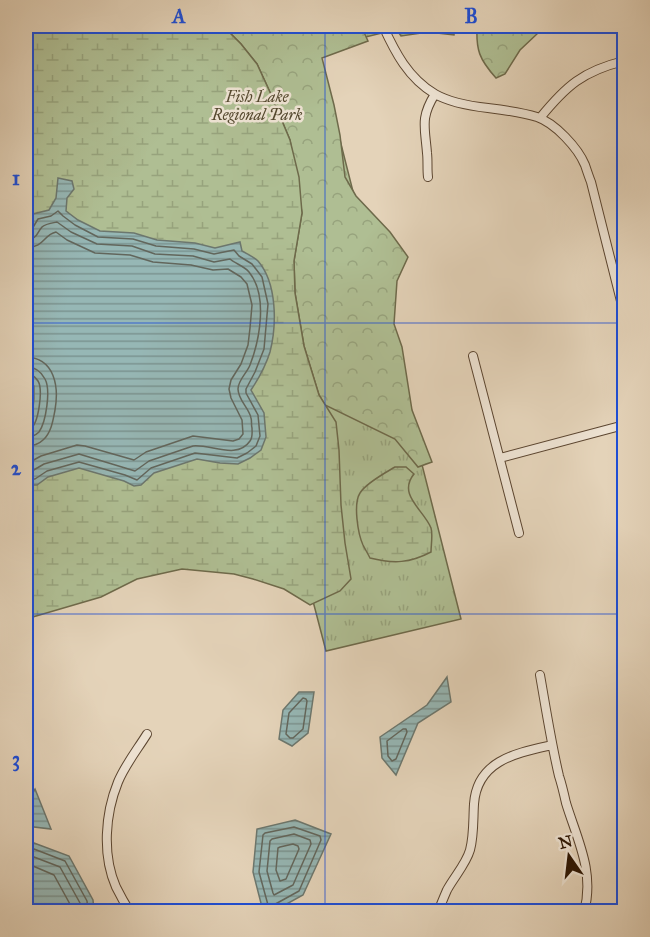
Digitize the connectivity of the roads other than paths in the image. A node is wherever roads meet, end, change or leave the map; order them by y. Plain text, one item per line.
1 (383, 26) edge
2 (624, 61) edge
3 (435, 94) junction
4 (540, 118) junction
5 (428, 177) dead end
6 (624, 313) edge
7 (473, 356) dead end
8 (624, 425) edge
9 (500, 458) junction
10 (519, 533) dead end
11 (540, 675) dead end
12 (147, 734) dead end
13 (552, 745) junction
14 (130, 912) edge
15 (438, 912) edge
16 (584, 912) edge

1 - 3 street
2 - 4 street
3 - 4 street
3 - 5 street
4 - 6 street
7 - 9 street
8 - 9 street
9 - 10 street
11 - 13 street
12 - 14 street
13 - 15 street
13 - 16 street

